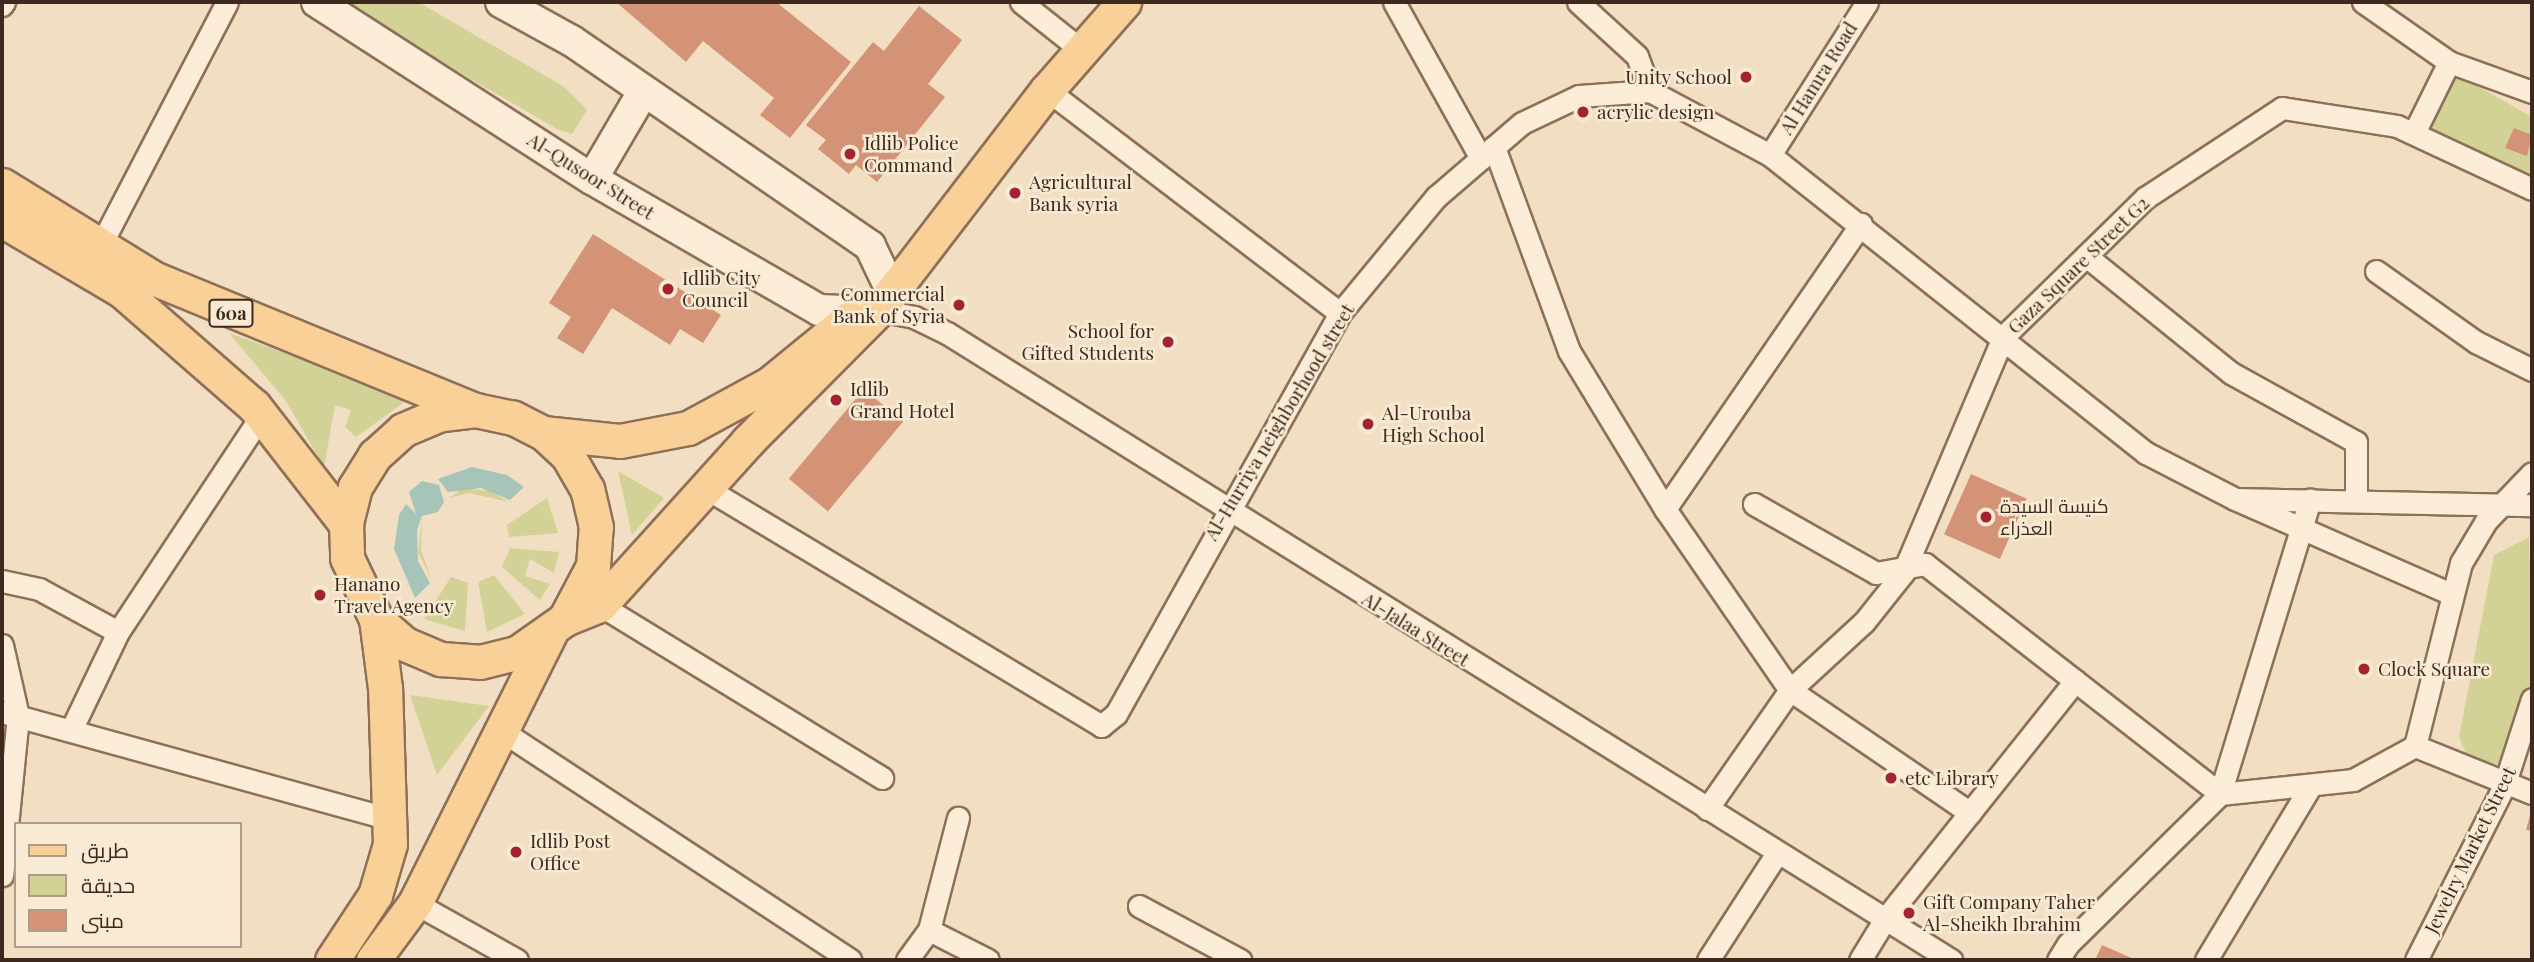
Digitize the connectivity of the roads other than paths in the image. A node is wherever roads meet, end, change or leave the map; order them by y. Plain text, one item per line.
1 (227, 2) edge
2 (317, 2) edge
3 (501, 2) edge
4 (1021, 2) edge
5 (1102, 2) edge
6 (1125, 2) edge
7 (1394, 2) edge
8 (1578, 2) edge
9 (1867, 2) edge
10 (2363, 2) edge
11 (1070, 41) junction
12 (2449, 62) junction
13 (1048, 90) junction
14 (1650, 91) junction
15 (643, 92) junction
16 (2532, 92) edge
17 (2414, 133) junction
18 (1488, 152) junction
19 (1770, 155) junction
20 (592, 179) junction
21 (2, 185) edge
22 (2532, 189) edge
23 (2, 220) edge
24 (1861, 225) junction
25 (99, 248) junction
26 (2086, 256) junction
27 (2376, 271) dead end
28 (877, 297) junction
29 (1340, 313) junction
30 (2003, 337) junction
31 (2532, 370) edge
32 (476, 410) junction
33 (261, 416) junction
34 (542, 433) junction
35 (2532, 473) edge
36 (709, 490) junction
37 (2235, 499) junction
38 (2311, 499) junction
39 (2356, 499) junction
40 (2509, 500) junction
41 (1754, 504) dead end
42 (2532, 505) edge
43 (1665, 509) junction
44 (1224, 511) junction
45 (346, 524) junction
46 (2301, 531) junction
47 (1903, 573) junction
48 (2, 581) edge
49 (2449, 593) junction
50 (600, 604) junction
51 (376, 619) junction
52 (558, 626) junction
53 (118, 632) junction
54 (2, 645) edge
55 (2075, 681) junction
56 (1790, 690) junction
57 (2532, 699) edge
58 (10, 714) edge
59 (72, 727) junction
60 (505, 733) junction
61 (2415, 746) junction
62 (882, 778) dead end
63 (2311, 785) junction
64 (2504, 786) junction
65 (2532, 793) edge
66 (2220, 794) junction
67 (1707, 809) junction
68 (1970, 813) junction
69 (958, 818) dead end
70 (390, 819) junction
71 (1777, 853) junction
72 (2, 875) edge
73 (415, 902) junction
74 (1139, 906) dead end
75 (1885, 919) junction
76 (929, 930) junction
77 (332, 960) edge
78 (373, 960) edge
79 (517, 960) edge
80 (850, 960) edge
81 (907, 960) edge
82 (988, 960) edge
83 (1240, 960) edge
84 (1708, 960) edge
85 (1860, 960) edge
86 (1951, 960) edge
87 (2058, 960) edge
88 (2206, 960) edge
89 (2416, 960) edge

1 - 25 street
2 - 20 street, Al-Qusoor Street
3 - 15 street
4 - 11 street
5 - 11 main road
6 - 13 main road
7 - 18 street
8 - 14 street
9 - 19 street, Al Hamra Road
10 - 12 street
11 - 28 main road
12 - 16 street
12 - 17 street
13 - 28 main road
13 - 29 street
14 - 18 street, Al-Hurriya neighborhood street
14 - 19 street
15 - 20 street
15 - 28 street
17 - 22 street, Gaza Square Street G2
17 - 26 street, Gaza Square Street G2
18 - 29 street, Al-Hurriya neighborhood street
18 - 43 street
19 - 24 street
20 - 28 street, Al-Qusoor Street
21 - 25 main road, 60a
23 - 33 main road
24 - 30 street
24 - 43 street
25 - 32 main road, 60a
26 - 30 street, Gaza Square Street G2
26 - 39 street
27 - 31 street
28 - 34 main road
28 - 36 main road
28 - 44 street, Al-Jalaa Street
29 - 44 street, Al-Hurriya neighborhood street
30 - 37 street
30 - 47 street
32 - 34 main road
32 - 45 main road
33 - 45 main road
33 - 53 street
34 - 52 main road
35 - 40 street
36 - 44 street, Al-Hurriya neighborhood street
36 - 50 main road
37 - 38 street
37 - 46 street
38 - 39 street
38 - 46 street
39 - 40 street
40 - 42 street
40 - 49 street
41 - 47 street
43 - 56 street
44 - 67 street, Al-Jalaa Street
45 - 51 main road
46 - 49 street
46 - 66 street
47 - 55 street
47 - 56 street
48 - 53 street
49 - 61 street
50 - 52 main road
50 - 62 street
51 - 52 main road
51 - 70 main road
52 - 60 main road
53 - 59 street
54 - 58 street
55 - 66 street
55 - 68 street
56 - 67 street
56 - 68 street
57 - 64 street, Jewelry Market Street
58 - 59 street
58 - 72 street
59 - 70 street
60 - 73 main road
60 - 80 street
61 - 63 street
61 - 64 street
63 - 66 street
63 - 88 street
64 - 65 street
64 - 89 street, Jewelry Market Street
66 - 87 street
67 - 71 street, Al-Jalaa Street
68 - 75 street
69 - 76 street
70 - 77 main road
71 - 75 street, Al-Jalaa Street
71 - 84 street
73 - 78 main road
73 - 79 street
74 - 83 street
75 - 85 street
75 - 86 street, Al-Jalaa Street
76 - 81 street
76 - 82 street

